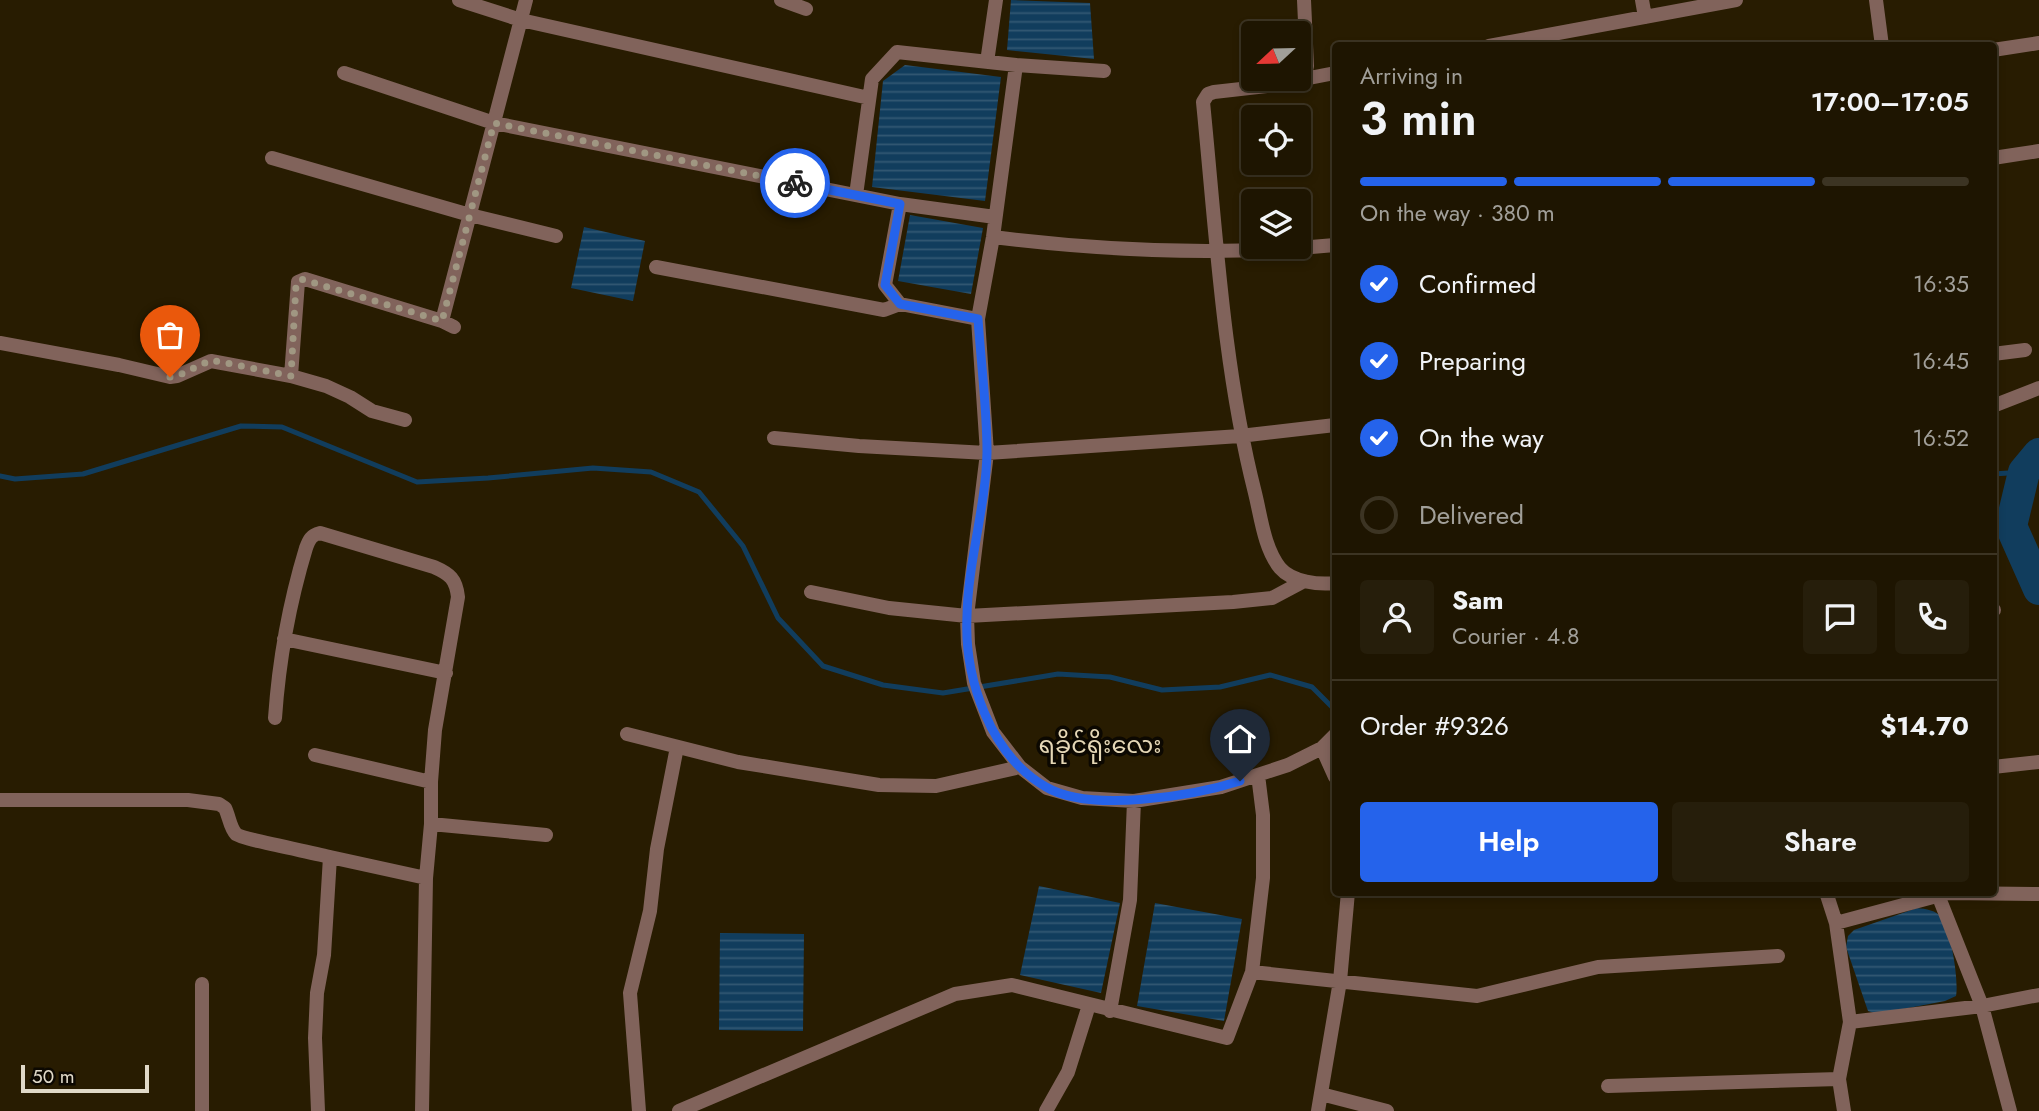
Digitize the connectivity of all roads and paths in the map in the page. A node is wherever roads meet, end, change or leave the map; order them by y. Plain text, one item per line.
1 (459, 0) edge
2 (526, 0) edge
3 (781, 0) edge
4 (996, 0) edge
5 (1304, 0) edge
6 (1642, 0) edge
7 (1736, 0) edge
8 (1876, 0) edge
9 (806, 9) dead end
10 (1645, 18) junction
11 (521, 20) junction
12 (1305, 21) edge
13 (1511, 42) edge
14 (1881, 42) edge
15 (2039, 43) edge
16 (1997, 49) edge
17 (987, 62) junction
18 (1016, 65) junction
19 (1104, 71) dead end
20 (344, 73) dead end
21 (1332, 74) edge
22 (1311, 78) edge
23 (1241, 89) edge
24 (869, 98) junction
25 (494, 123) junction
26 (2039, 151) edge
27 (1997, 157) edge
28 (272, 158) dead end
29 (856, 195) junction
30 (900, 204) junction
31 (470, 215) junction
32 (995, 216) junction
33 (556, 236) dead end
34 (993, 237) junction
35 (1332, 245) edge
36 (1217, 252) junction
37 (656, 267) dead end
38 (900, 304) junction
39 (978, 319) junction
40 (0, 343) edge
41 (2025, 350) dead end
42 (1997, 354) edge
43 (291, 376) junction
44 (2039, 388) edge
45 (1997, 404) edge
46 (405, 420) dead end
47 (1332, 425) edge
48 (1240, 436) junction
49 (774, 438) dead end
50 (987, 453) junction
51 (1304, 581) junction
52 (1332, 583) edge
53 (811, 592) dead end
54 (967, 616) junction
55 (284, 639) junction
56 (446, 673) junction
57 (275, 718) dead end
58 (627, 734) dead end
59 (1332, 738) edge
60 (677, 747) junction
61 (1322, 748) junction
62 (314, 755) dead end
63 (2039, 762) edge
64 (1020, 767) junction
65 (1997, 767) edge
66 (1332, 770) edge
67 (1258, 775) junction
68 (430, 782) junction
69 (0, 800) edge
70 (1134, 801) junction
71 (430, 824) junction
72 (546, 835) dead end
73 (330, 857) junction
74 (426, 878) junction
75 (1997, 894) edge
76 (2039, 894) edge
77 (1350, 896) edge
78 (1827, 896) edge
79 (1937, 896) edge
80 (1946, 896) edge
81 (1836, 923) junction
82 (1778, 956) dead end
83 (1252, 972) junction
84 (1340, 981) junction
85 (202, 984) dead end
86 (2039, 995) edge
87 (1089, 1005) junction
88 (1982, 1006) junction
89 (1110, 1010) junction
90 (1850, 1022) junction
91 (1839, 1079) junction
92 (1608, 1086) dead end
93 (1321, 1094) junction
94 (202, 1111) edge
95 (318, 1111) edge
96 (422, 1111) edge
97 (639, 1111) edge
98 (679, 1111) edge
99 (1046, 1111) edge
100 (1318, 1111) edge
101 (1387, 1111) edge
102 (1844, 1111) edge
103 (2010, 1111) edge

1 - 11 street
2 - 11 street
3 - 9 street
4 - 17 street
5 - 12 street
6 - 10 street
7 - 10 street
8 - 14 street
10 - 13 street
11 - 24 street
11 - 25 street
15 - 16 street
17 - 18 street
17 - 24 street
18 - 19 street
18 - 32 street
20 - 25 street
21 - 22 street
23 - 36 street
24 - 29 street
25 - 29 street
25 - 31 street
26 - 27 street
28 - 31 street
29 - 30 street
30 - 32 street
30 - 38 street
31 - 33 street
31 - 43 street
32 - 34 street
34 - 36 street
34 - 39 street
35 - 36 street
36 - 48 street
37 - 38 street
38 - 39 street
39 - 50 street
40 - 43 street
41 - 42 street
43 - 46 street
44 - 45 street
47 - 48 street
48 - 50 street
48 - 51 street
49 - 50 street
50 - 54 street
51 - 52 street
51 - 54 street
53 - 54 street
54 - 64 street
55 - 56 street
55 - 56 street
55 - 57 street
56 - 68 street
58 - 60 street
59 - 61 street
60 - 64 street
60 - 97 street
61 - 66 street
61 - 67 street
62 - 68 street
63 - 65 street
64 - 70 street
67 - 70 street
67 - 83 street
68 - 71 street
69 - 73 street
70 - 89 street
71 - 72 street
71 - 74 street
73 - 74 street
73 - 95 street
74 - 96 street
75 - 76 street
77 - 84 street
78 - 81 street
79 - 81 street
80 - 88 street
81 - 90 street
82 - 84 street
83 - 84 street
83 - 89 street
84 - 93 street
85 - 94 street
86 - 88 street
87 - 89 street
87 - 98 street
87 - 99 street
88 - 90 street
88 - 103 street
90 - 91 street
91 - 92 street
91 - 102 street
93 - 100 street
93 - 101 street

